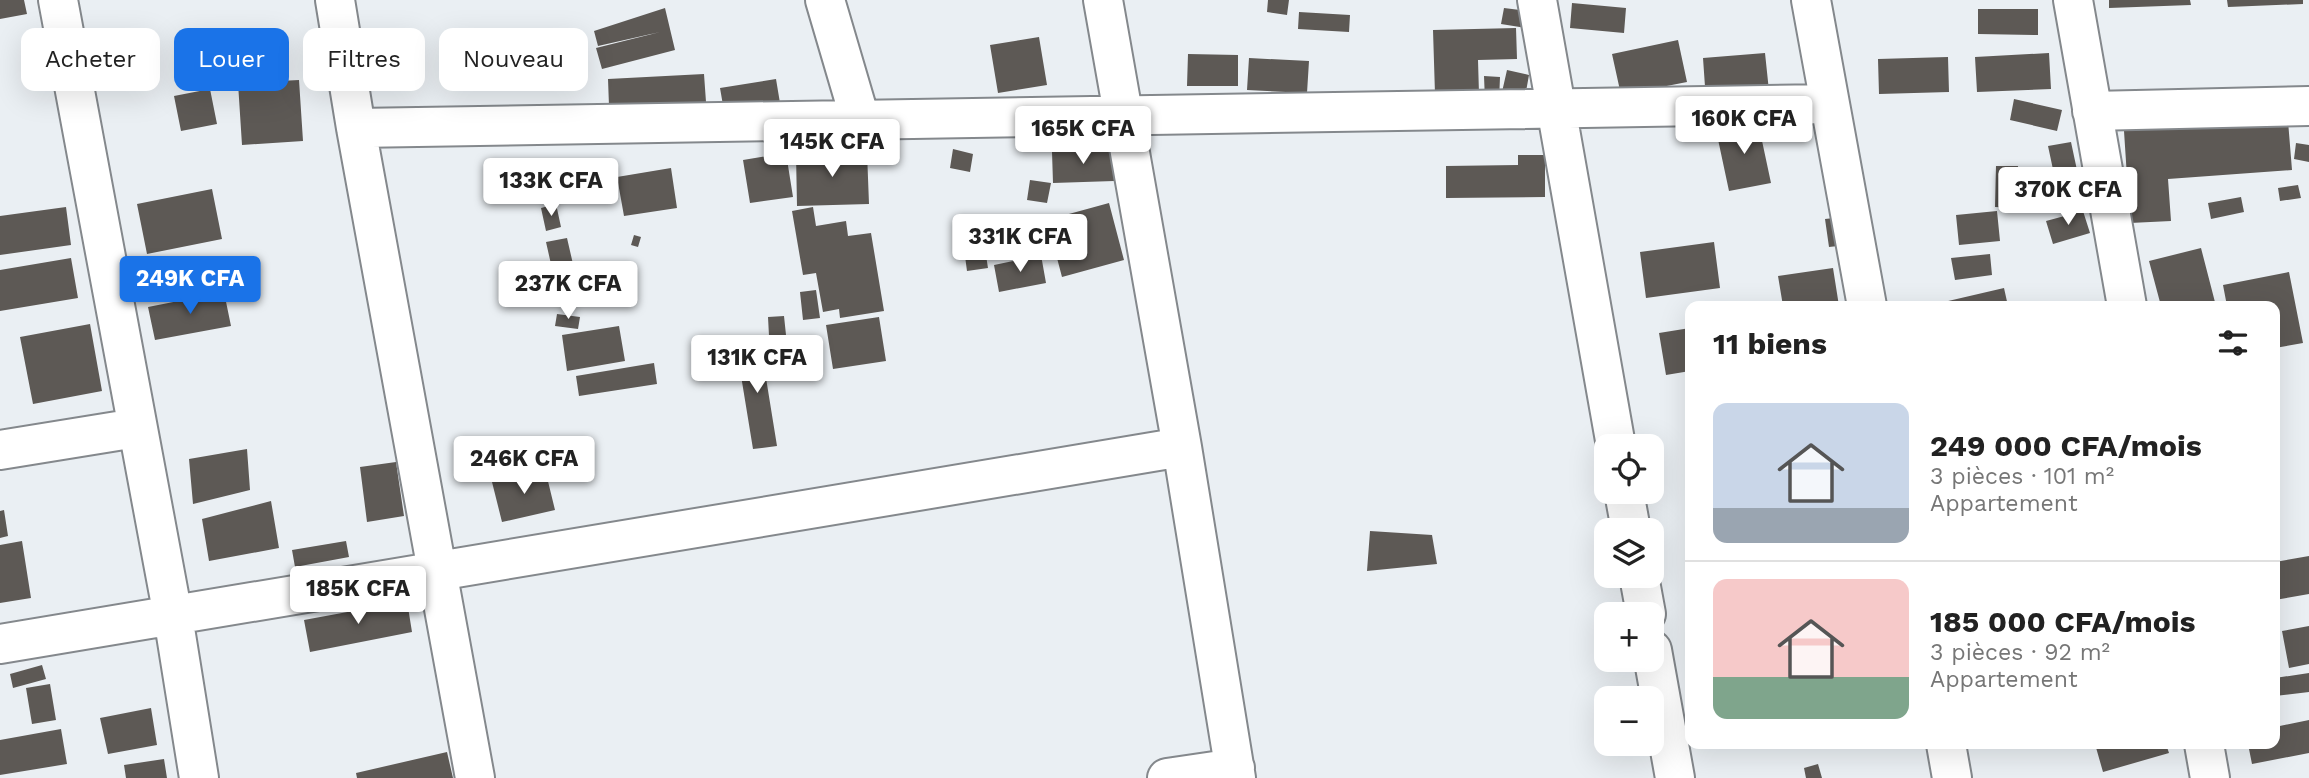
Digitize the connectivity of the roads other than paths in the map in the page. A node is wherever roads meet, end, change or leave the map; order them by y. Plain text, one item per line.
1 (58, 0) edge
2 (335, 0) edge
3 (825, 0) edge
4 (1103, 0) edge
5 (1536, 0) edge
6 (1811, 0) edge
7 (2073, 0) edge
8 (1830, 104) junction
9 (2309, 106) edge
10 (1556, 107) junction
11 (2092, 111) junction
12 (1123, 114) junction
13 (860, 119) junction
14 (356, 128) junction
15 (1866, 301) edge
16 (2126, 301) edge
17 (136, 428) junction
18 (1614, 434) edge
19 (1182, 447) junction
20 (0, 450) edge
21 (439, 570) junction
22 (173, 616) junction
23 (0, 644) edge
24 (1656, 672) edge
25 (1947, 749) edge
26 (2205, 749) edge
27 (1236, 773) edge
28 (199, 778) edge
29 (475, 778) edge
30 (1167, 778) edge
31 (1675, 778) edge
32 (1952, 778) edge
33 (2210, 778) edge

1 - 17 street
2 - 14 street
3 - 13 street
4 - 12 street
5 - 10 street
6 - 8 street
7 - 11 street
8 - 10 street
8 - 15 street
9 - 11 street
10 - 12 street
10 - 18 street
11 - 16 street
12 - 13 street
12 - 19 street
13 - 14 street
14 - 21 street
17 - 20 street
17 - 22 street
19 - 21 street
19 - 27 street
21 - 22 street
21 - 29 street
22 - 23 street
22 - 28 street
24 - 31 street
25 - 32 street
26 - 33 street
27 - 30 street

